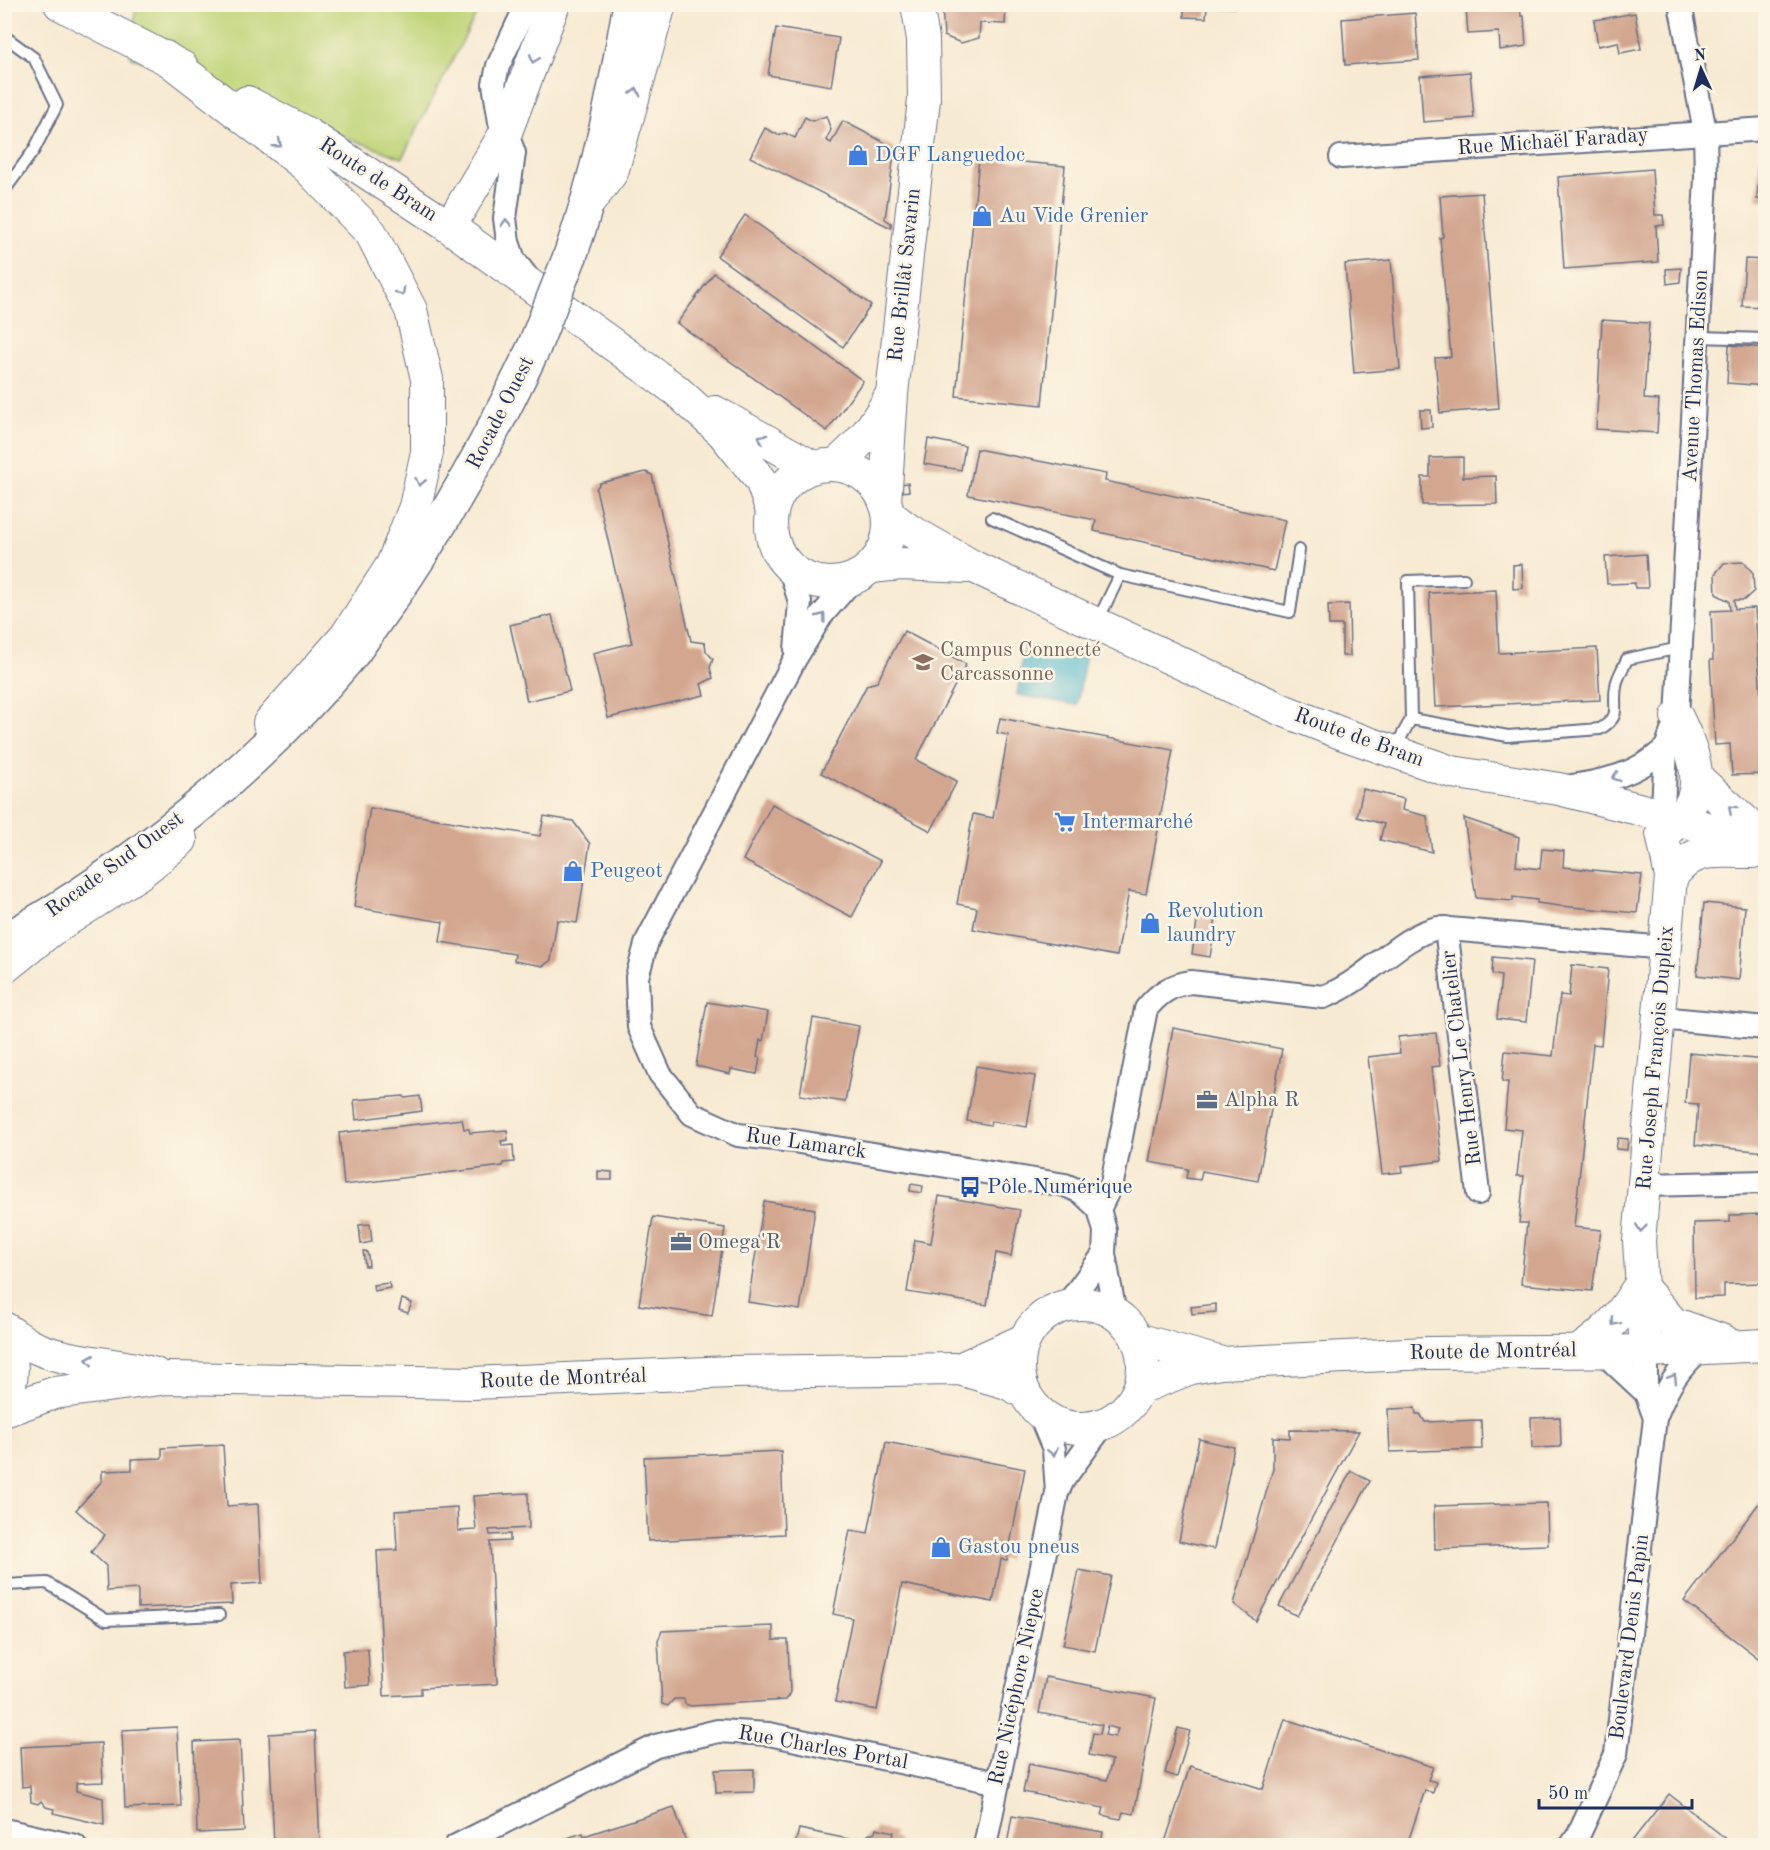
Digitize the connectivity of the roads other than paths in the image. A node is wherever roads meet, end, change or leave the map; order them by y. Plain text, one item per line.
1 (60, 4) edge
2 (527, 4) edge
3 (554, 4) edge
4 (630, 4) edge
5 (660, 4) edge
6 (1680, 4) edge
7 (916, 7) edge
8 (4, 36) edge
9 (165, 57) junction
10 (1766, 129) edge
11 (1706, 131) junction
12 (506, 132) junction
13 (1341, 157) dead end
14 (4, 191) edge
15 (589, 202) junction
16 (448, 226) junction
17 (539, 293) junction
18 (1698, 337) junction
19 (1766, 339) edge
20 (676, 390) junction
21 (892, 394) junction
22 (824, 466) junction
23 (887, 509) junction
24 (772, 510) junction
25 (992, 518) dead end
26 (1299, 550) dead end
27 (974, 567) junction
28 (790, 569) junction
29 (862, 573) junction
30 (1120, 575) junction
31 (1464, 579) dead end
32 (1096, 623) junction
33 (1680, 648) junction
34 (795, 659) junction
35 (299, 710) junction
36 (1677, 717) junction
37 (1411, 719) junction
38 (1666, 748) junction
39 (1394, 752) junction
40 (249, 760) joint
41 (1452, 772) junction
42 (1698, 779) junction
43 (1559, 789) junction
44 (1669, 822) junction
45 (173, 827) junction
46 (1766, 840) edge
47 (1766, 850) edge
48 (1671, 877) junction
49 (1446, 928) junction
50 (4, 941) edge
51 (1666, 948) junction
52 (4, 968) edge
53 (1660, 1018) junction
54 (1766, 1028) edge
55 (1766, 1182) edge
56 (1645, 1185) junction
57 (1478, 1193) dead end
58 (1099, 1209) junction
59 (1104, 1254) junction
60 (1640, 1285) junction
61 (1066, 1306) junction
62 (1115, 1314) junction
63 (4, 1330) edge
64 (1137, 1339) junction
65 (1024, 1340) junction
66 (1751, 1346) edge
67 (1704, 1347) junction
68 (1590, 1350) junction
69 (1646, 1351) junction
70 (1221, 1363) junction
71 (959, 1369) junction
72 (168, 1378) junction
73 (1140, 1388) junction
74 (1646, 1394) junction
75 (1032, 1403) junction
76 (4, 1404) edge
77 (4, 1411) edge
78 (1655, 1418) junction
79 (1103, 1425) junction
80 (1057, 1493) junction
81 (4, 1585) edge
82 (219, 1615) dead end
83 (998, 1783) junction
84 (4, 1830) edge
85 (75, 1845) edge
86 (456, 1845) edge
87 (985, 1845) edge
88 (1571, 1845) edge

1 - 9 main road, Route de Bram
2 - 12 street
3 -> 12 main road
4 - 15 main road, Rocade Ouest
15 -> 5 main road
6 - 11 street, Avenue Thomas Edison
7 - 21 main road, Rue Brillât Savarin
8 - 14 lane
9 - 16 main road, Route de Bram
9 -> 45 main road
10 - 11 street, Rue Michaël Faraday
11 - 13 street, Rue Michaël Faraday
11 - 18 street, Avenue Thomas Edison
12 - 16 main road
17 -> 12 street
15 - 35 main road, Rocade Ouest, bridge
16 - 17 main road, Route de Bram
17 - 20 main road, Route de Bram
18 - 19 lane
18 - 33 street, Avenue Thomas Edison
22 -> 20 main road, Route de Bram
20 - 24 main road, Route de Bram
21 - 22 main road, Rue Brillât Savarin
21 - 23 main road, Rue Brillât Savarin
22 - 23 main road, Route de Bram
22 - 24 main road
23 - 27 main road, Route de Bram
23 - 29 main road
24 - 28 main road, Route de Bram
25 - 30 lane
26 - 30 lane
27 - 29 main road, Route de Bram
27 - 32 main road, Route de Bram
28 - 29 main road, Route de Bram
28 - 34 street, Rue Lamarck
34 -> 29 street, Rue Lamarck
30 - 32 lane
31 - 37 lane
32 - 39 main road, Route de Bram
33 - 36 street, Avenue Thomas Edison
33 - 37 lane
34 - 58 street, Rue Lamarck
35 - 40 main road, Rocade Ouest
35 - 52 main road
36 - 38 street, Avenue Thomas Edison
36 - 42 main road
37 - 39 lane
38 -> 43 street
38 - 44 street, Avenue Thomas Edison
39 - 41 main road, Route de Bram
40 - 45 main road, Rocade Sud Ouest
41 - 43 main road, Route de Bram
41 - 44 main road
42 - 44 main road
46 -> 42 main road
43 - 44 main road, Route de Bram
44 - 47 main road, Route de Bram
44 - 48 main road, Rue Joseph François Dupleix
45 - 50 main road, Rocade Sud Ouest
47 - 48 main road
48 - 51 main road, Rue Joseph François Dupleix
49 - 51 street, Rue Henry Le Chatelier
49 - 57 street, Rue Henry Le Chatelier
49 - 58 street
51 - 53 main road, Rue Joseph François Dupleix
53 - 54 street
53 - 56 main road, Rue Joseph François Dupleix
55 - 56 street
56 -> 60 main road, Rue Joseph François Dupleix
58 - 59 street
59 - 61 street
59 - 62 street
60 - 66 main road
60 -> 68 main road
60 - 69 main road, Rue Joseph François Dupleix
61 - 62 main road
61 - 65 main road
62 - 64 main road
72 -> 63 main road, Route de Montréal
63 - 76 main road
64 - 70 main road, Route de Montréal
64 - 73 main road
65 - 71 main road, Route de Montréal
65 - 75 main road
66 - 67 main road, Route de Montréal
67 - 69 main road, Route de Montréal
78 -> 67 street, Boulevard Denis Papin
68 - 69 main road, Route de Montréal
68 - 70 main road, Route de Montréal
68 - 74 street, Boulevard Denis Papin
69 - 74 street, Boulevard Denis Papin
70 - 73 main road, Route de Montréal
71 - 72 main road, Route de Montréal
71 - 75 main road, Route de Montréal
72 - 77 main road, Route de Montréal
73 - 79 main road
74 - 78 street, Boulevard Denis Papin
75 - 79 main road
75 -> 80 street, Rue Nicéphore Niepce
78 - 88 street, Boulevard Denis Papin
79 - 80 street, Rue Nicéphore Niepce
80 - 83 street, Rue Nicéphore Niepce
81 - 82 lane
83 - 86 street, Rue Charles Portal
83 - 87 street, Rue Nicéphore Niepce
84 - 85 street

